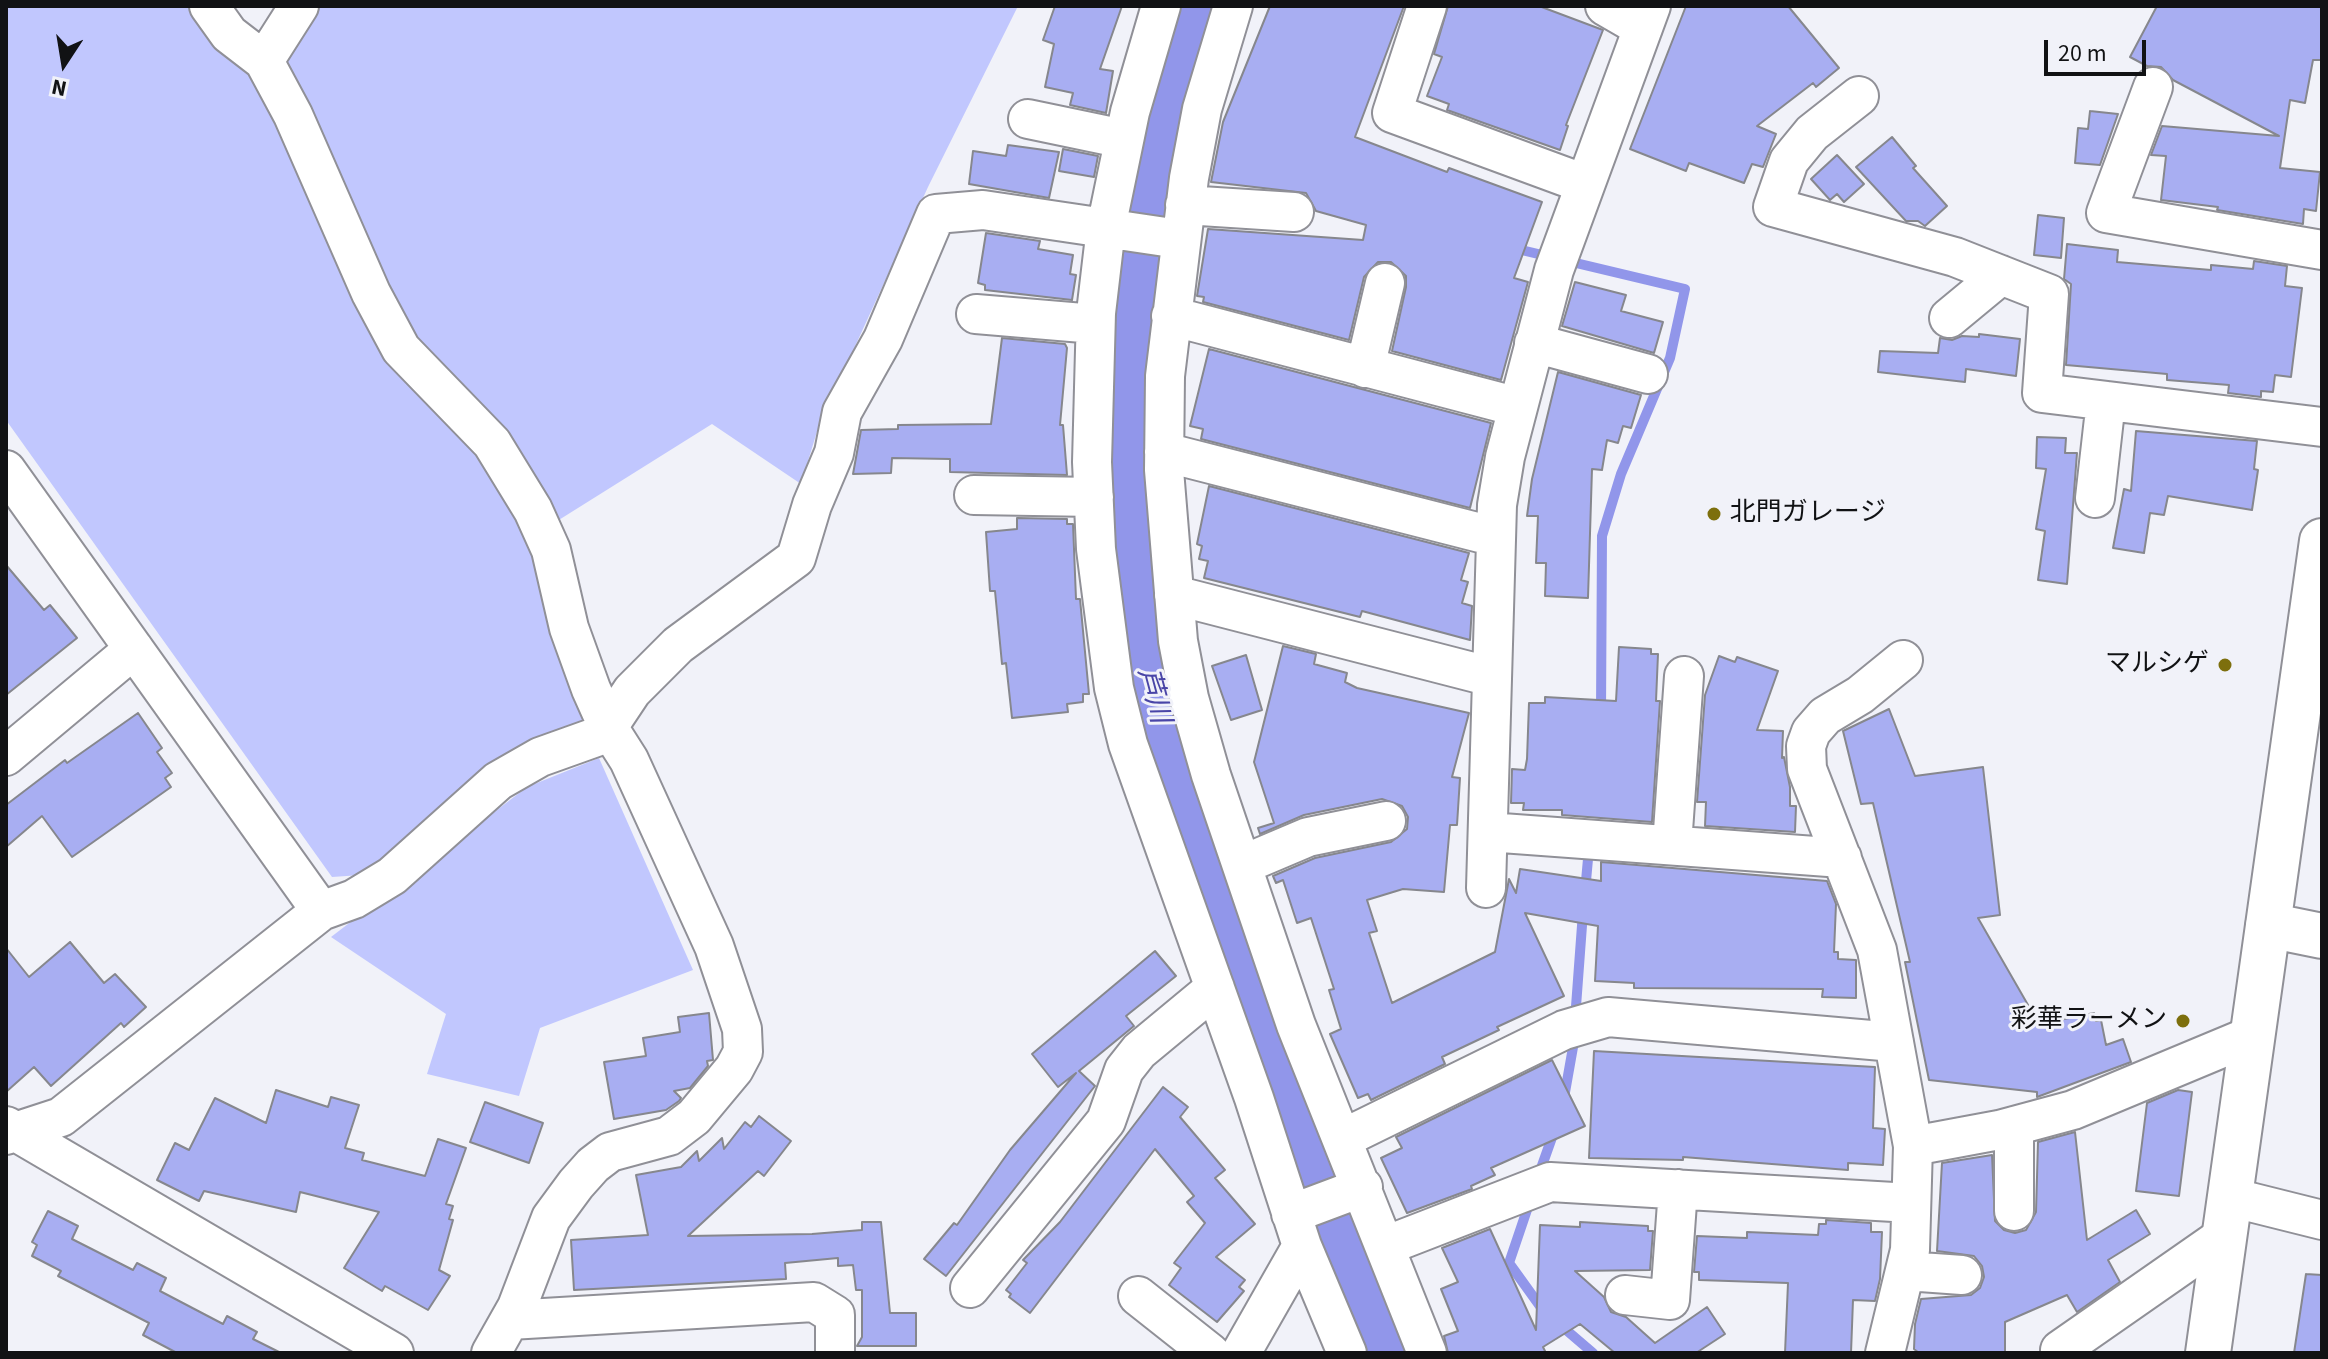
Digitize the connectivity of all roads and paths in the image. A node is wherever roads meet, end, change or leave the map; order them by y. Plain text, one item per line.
1 (209, 6) edge
2 (299, 6) edge
3 (1161, 6) edge
4 (1233, 6) edge
5 (1427, 6) edge
6 (1605, 6) edge
7 (1647, 17) edge
8 (264, 61) junction
9 (2153, 87) dead end
10 (1859, 96) dead end
11 (1028, 119) dead end
12 (1124, 139) junction
13 (1585, 184) junction
14 (1294, 212) dead end
15 (1182, 222) junction
16 (1106, 228) junction
17 (2322, 250) edge
18 (2001, 275) junction
19 (1385, 283) dead end
20 (976, 314) dead end
21 (1171, 316) junction
22 (1949, 318) dead end
23 (1095, 324) junction
24 (1534, 343) junction
25 (1365, 368) junction
26 (1648, 374) dead end
27 (2106, 401) junction
28 (1518, 407) junction
29 (2322, 427) edge
30 (1164, 452) junction
31 (6, 470) edge
32 (974, 495) dead end
33 (1094, 497) junction
34 (2095, 498) dead end
35 (1496, 537) junction
36 (2322, 541) edge
37 (1174, 595) junction
38 (134, 649) junction
39 (1903, 660) dead end
40 (1684, 676) dead end
41 (1492, 677) junction
42 (608, 727) junction
43 (6, 756) edge
44 (1386, 821) dead end
45 (1488, 832) junction
46 (1672, 845) junction
47 (1842, 858) junction
48 (1242, 865) junction
49 (1486, 888) dead end
50 (321, 911) junction
51 (2268, 925) junction
52 (2322, 936) edge
53 (1215, 988) junction
54 (2253, 1035) junction
55 (1894, 1042) junction
56 (2014, 1126) junction
57 (10, 1131) edge
58 (1344, 1138) junction
59 (1913, 1146) junction
60 (1363, 1187) junction
61 (1678, 1189) junction
62 (1911, 1203) junction
63 (2014, 1211) dead end
64 (2227, 1216) junction
65 (2322, 1220) edge
66 (1296, 1230) junction
67 (1385, 1246) junction
68 (1906, 1271) junction
69 (1962, 1275) dead end
70 (970, 1288) dead end
71 (1625, 1295) dead end
72 (1138, 1296) dead end
73 (510, 1320) junction
74 (2060, 1350) dead end
75 (394, 1353) edge
76 (491, 1353) edge
77 (835, 1353) edge
78 (1210, 1353) edge
79 (1241, 1353) edge
80 (1347, 1353) edge
81 (1427, 1353) edge
82 (1885, 1353) edge
83 (2208, 1353) edge

1 - 8 street
2 - 8 street
3 - 12 street
4 - 15 street
5 - 13 street
6 - 7 street
7 - 13 street
8 - 42 street
9 - 17 street
10 - 18 street
11 - 12 street
12 - 16 street
13 - 24 street
14 - 15 street
15 - 16 street
15 - 21 street
16 - 23 street
16 - 42 street
18 - 22 street
18 - 27 street
19 - 25 street
20 - 23 street
21 - 25 street
21 - 30 street
23 - 33 street
24 - 26 street
24 - 28 street
25 - 28 street
27 - 29 street
27 - 34 street
28 - 35 street
30 - 35 street
30 - 37 street
31 - 38 street
32 - 33 street
33 - 53 street
35 - 41 street
36 - 51 street
37 - 41 street
37 - 48 street
38 - 43 street
38 - 50 street
39 - 47 street
40 - 46 street
41 - 45 street
42 - 50 street
42 - 73 street
44 - 48 street
45 - 46 street
45 - 49 street
46 - 47 street
47 - 55 street
48 - 58 street
50 - 57 street
51 - 52 street
51 - 54 street
53 - 66 street
53 - 70 street
54 - 56 street
54 - 64 street
55 - 58 street
55 - 59 street
56 - 59 street
56 - 63 street
57 - 75 street
58 - 60 street
59 - 62 street
60 - 66 street
60 - 67 street
61 - 62 street
61 - 67 street
61 - 71 street
62 - 68 street
64 - 65 street
64 - 74 street
64 - 83 street
66 - 79 street
66 - 80 street
67 - 81 street
68 - 69 street
68 - 82 street
72 - 78 street
73 - 76 street
73 - 77 street

